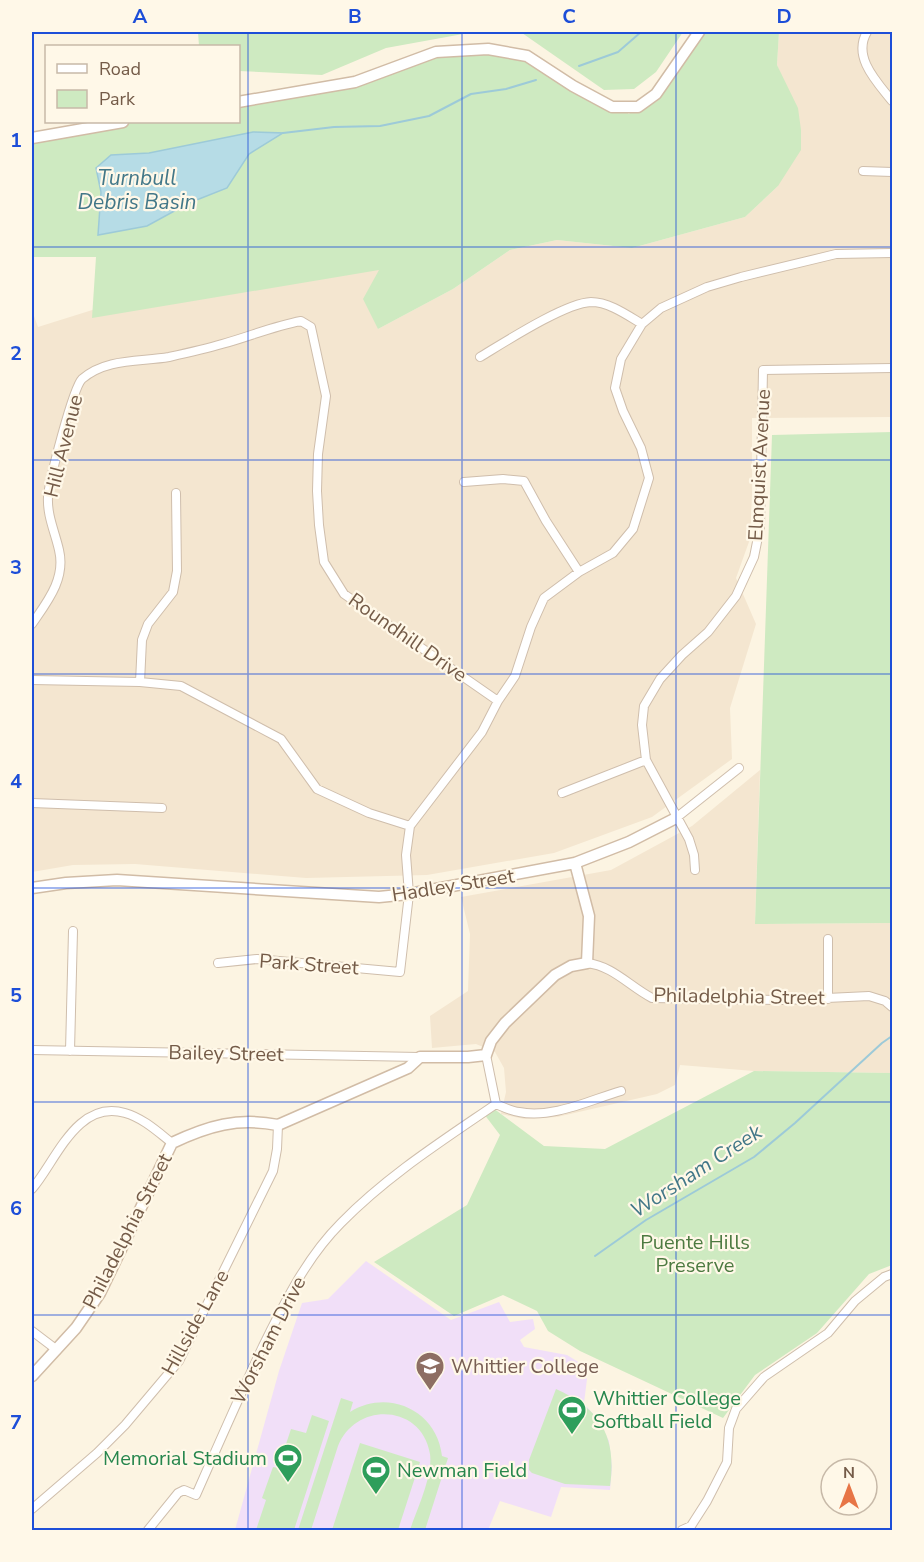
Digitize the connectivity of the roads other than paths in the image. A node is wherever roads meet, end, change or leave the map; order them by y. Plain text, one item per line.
1 (699, 32) edge
2 (867, 32) edge
3 (892, 101) edge
4 (240, 102) edge
5 (117, 123) edge
6 (32, 138) edge
7 (862, 171) dead end
8 (892, 172) edge
9 (892, 253) edge
10 (301, 321) joint
11 (642, 324) junction
12 (480, 357) dead end
13 (892, 368) edge
14 (464, 482) dead end
15 (176, 493) dead end
16 (579, 572) junction
17 (32, 624) edge
18 (32, 680) edge
19 (140, 682) junction
20 (498, 701) junction
21 (646, 760) junction
22 (739, 768) dead end
23 (562, 793) dead end
24 (32, 803) edge
25 (162, 808) dead end
26 (676, 818) junction
27 (410, 826) junction
28 (575, 863) junction
29 (695, 870) dead end
30 (32, 888) edge
31 (409, 894) junction
32 (73, 931) dead end
33 (828, 939) dead end
34 (218, 963) dead end
35 (587, 963) junction
36 (828, 999) junction
37 (892, 1007) edge
38 (32, 1050) edge
39 (70, 1051) junction
40 (486, 1055) junction
41 (420, 1057) junction
42 (621, 1091) dead end
43 (496, 1104) junction
44 (278, 1125) junction
45 (172, 1143) junction
46 (32, 1189) edge
47 (892, 1274) edge
48 (32, 1331) edge
49 (57, 1350) junction
50 (32, 1376) edge
51 (32, 1509) edge
52 (148, 1530) edge
53 (682, 1530) edge

1 - 4 street
2 - 3 street
5 - 6 street
7 - 8 street
9 - 11 street
10 - 17 street, Hill Avenue
10 - 20 street, Roundhill Drive
11 - 12 street
11 - 16 street
13 - 21 street, Elmquist Avenue
14 - 16 street
15 - 19 street
16 - 20 street
18 - 19 street
19 - 27 street
20 - 27 street
21 - 23 street
21 - 26 street, Elmquist Avenue
22 - 26 street, Hadley Street
24 - 25 street
26 - 28 street, Hadley Street
26 - 29 street, Elmquist Avenue
27 - 31 street
28 - 31 street, Hadley Street
28 - 35 street
30 - 31 street, Hadley Street
31 - 34 street, Park Street
32 - 39 street
33 - 36 street
35 - 36 street, Philadelphia Street
35 - 40 street
36 - 37 street, Philadelphia Street
38 - 39 street, Bailey Street
39 - 41 street, Bailey Street
40 - 41 street
40 - 43 street
41 - 44 street
42 - 43 street
43 - 52 street, Worsham Drive
44 - 45 street, Philadelphia Street
44 - 51 street, Hillside Lane
45 - 46 street
45 - 49 street, Philadelphia Street
47 - 53 street
48 - 49 street
49 - 50 street, Philadelphia Street

